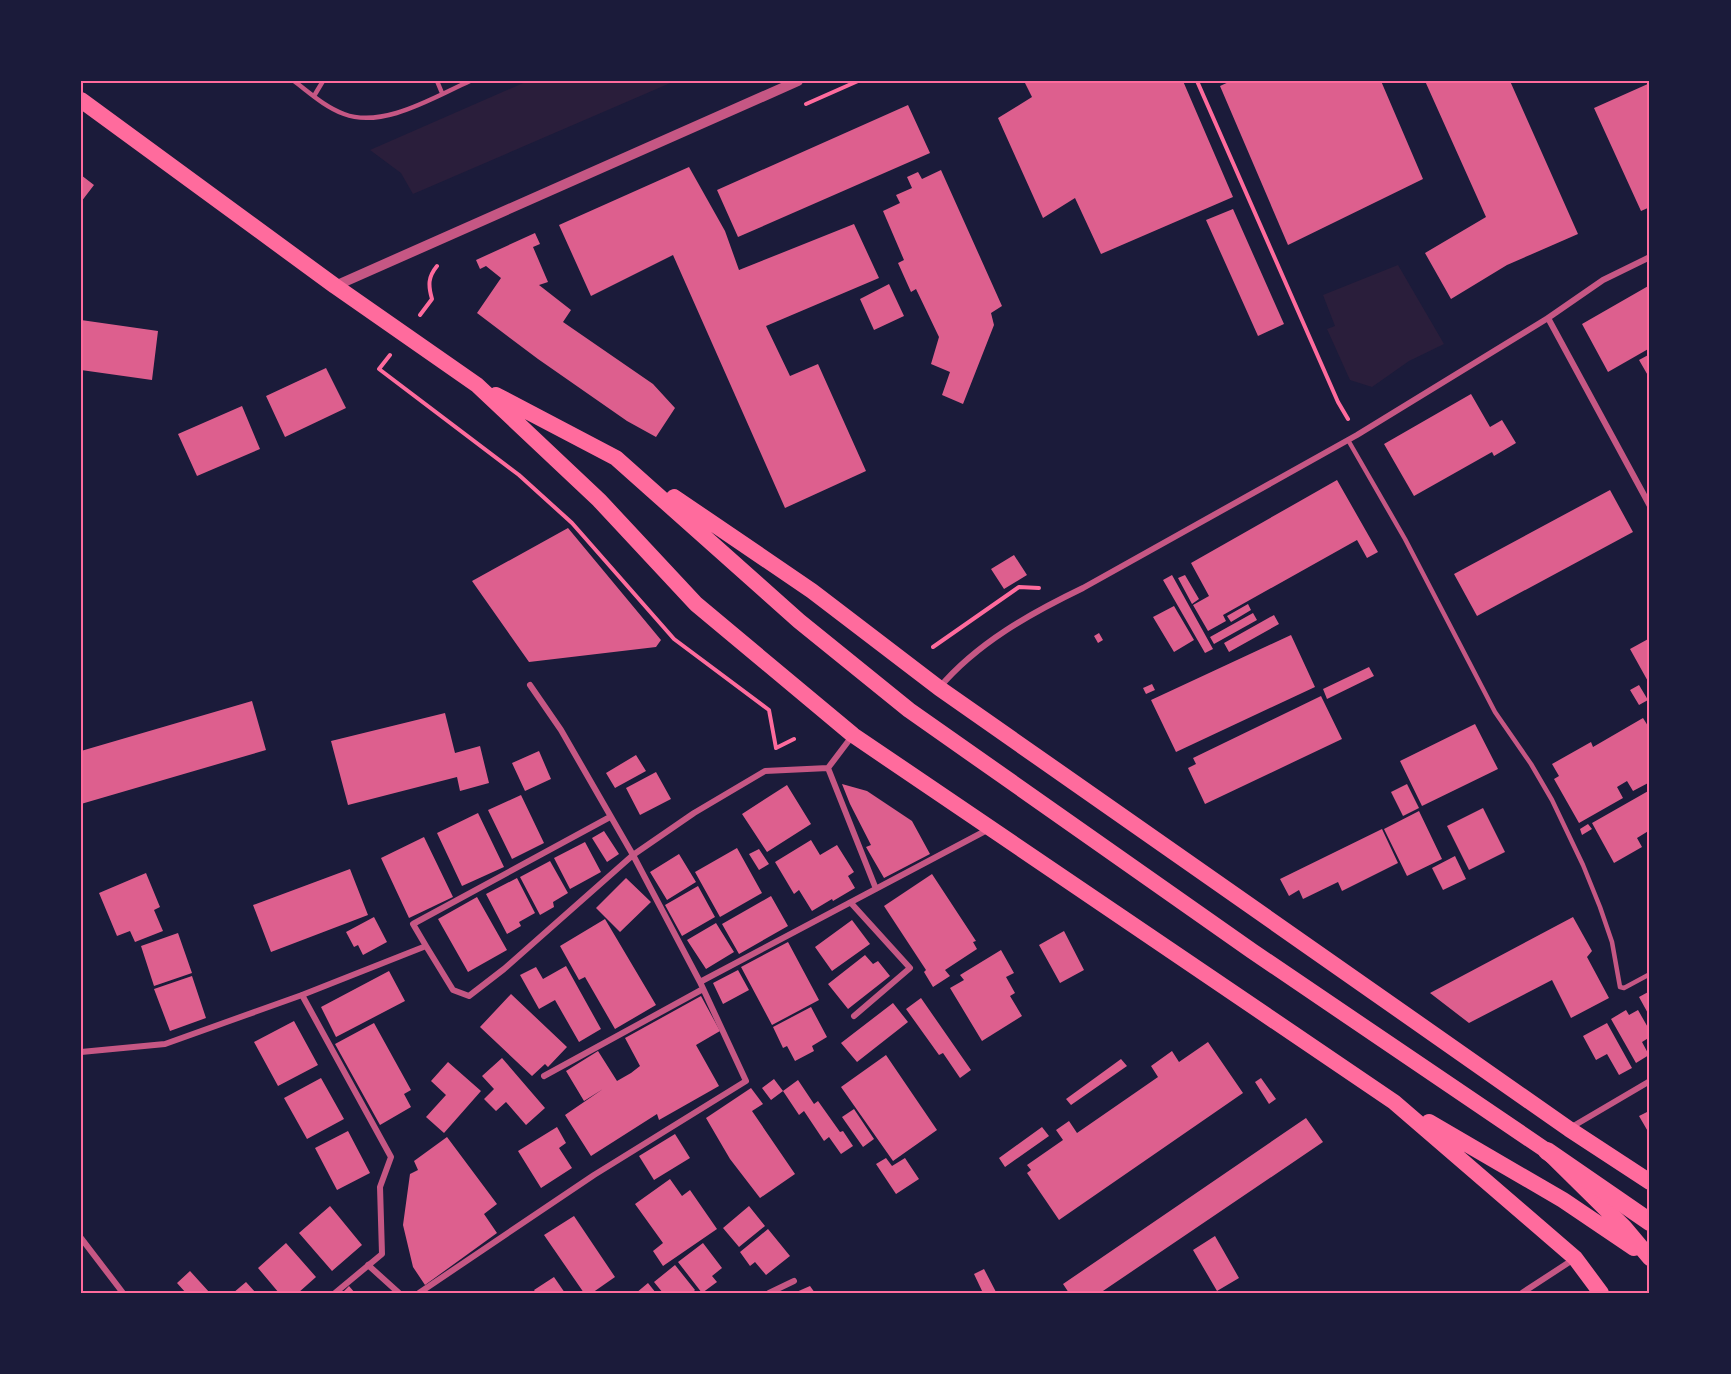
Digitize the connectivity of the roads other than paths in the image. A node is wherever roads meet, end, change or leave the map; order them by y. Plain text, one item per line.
1 (294, 81) edge
2 (323, 81) edge
3 (437, 81) edge
4 (470, 81) edge
5 (798, 81) edge
6 (442, 93) junction
7 (314, 96) junction
8 (81, 100) edge
9 (1650, 257) edge
10 (335, 286) junction
11 (1548, 318) junction
12 (477, 385) junction
13 (1348, 440) junction
14 (616, 458) junction
15 (1650, 506) edge
16 (530, 685) dead end
17 (939, 688) junction
18 (853, 735) junction
19 (828, 768) junction
20 (610, 817) junction
21 (989, 829) junction
22 (633, 855) junction
23 (876, 889) junction
24 (851, 903) junction
25 (426, 946) junction
26 (1650, 974) edge
27 (702, 986) junction
28 (302, 995) junction
29 (855, 1016) dead end
30 (81, 1052) edge
31 (544, 1076) dead end
32 (1650, 1081) edge
33 (1394, 1102) junction
34 (1569, 1129) junction
35 (1547, 1150) junction
36 (1650, 1182) edge
37 (1650, 1222) edge
38 (81, 1238) edge
39 (1575, 1258) junction
40 (1650, 1258) edge
41 (368, 1265) junction
42 (794, 1281) dead end
43 (123, 1293) edge
44 (335, 1293) edge
45 (399, 1293) edge
46 (419, 1293) edge
47 (769, 1293) edge
48 (1522, 1293) edge
49 (1601, 1293) edge

1 - 7 lane
2 - 7 lane
3 - 6 lane
4 - 6 lane
5 - 10 street
6 - 7 lane
8 - 10 highway
9 - 11 street
10 - 12 highway
11 - 13 street
11 - 15 street
12 - 14 highway
12 - 18 highway
13 - 17 street
13 - 26 lane
14 - 17 highway
14 - 35 highway
16 - 20 street
17 - 34 highway
18 - 19 street
18 - 21 highway
19 - 22 street
19 - 23 street
20 - 22 street
20 - 25 street
21 - 23 street
21 - 33 highway
22 - 25 street
22 - 27 street
23 - 24 street
24 - 27 street
24 - 29 street
25 - 28 street
27 - 31 street
27 - 46 street
28 - 30 street
28 - 41 street
32 - 34 street
33 - 39 highway
33 - 40 highway
34 - 36 highway
35 - 37 highway
35 - 40 highway
38 - 43 street
39 - 48 street
39 - 49 highway
41 - 44 street
41 - 45 street
42 - 47 street

